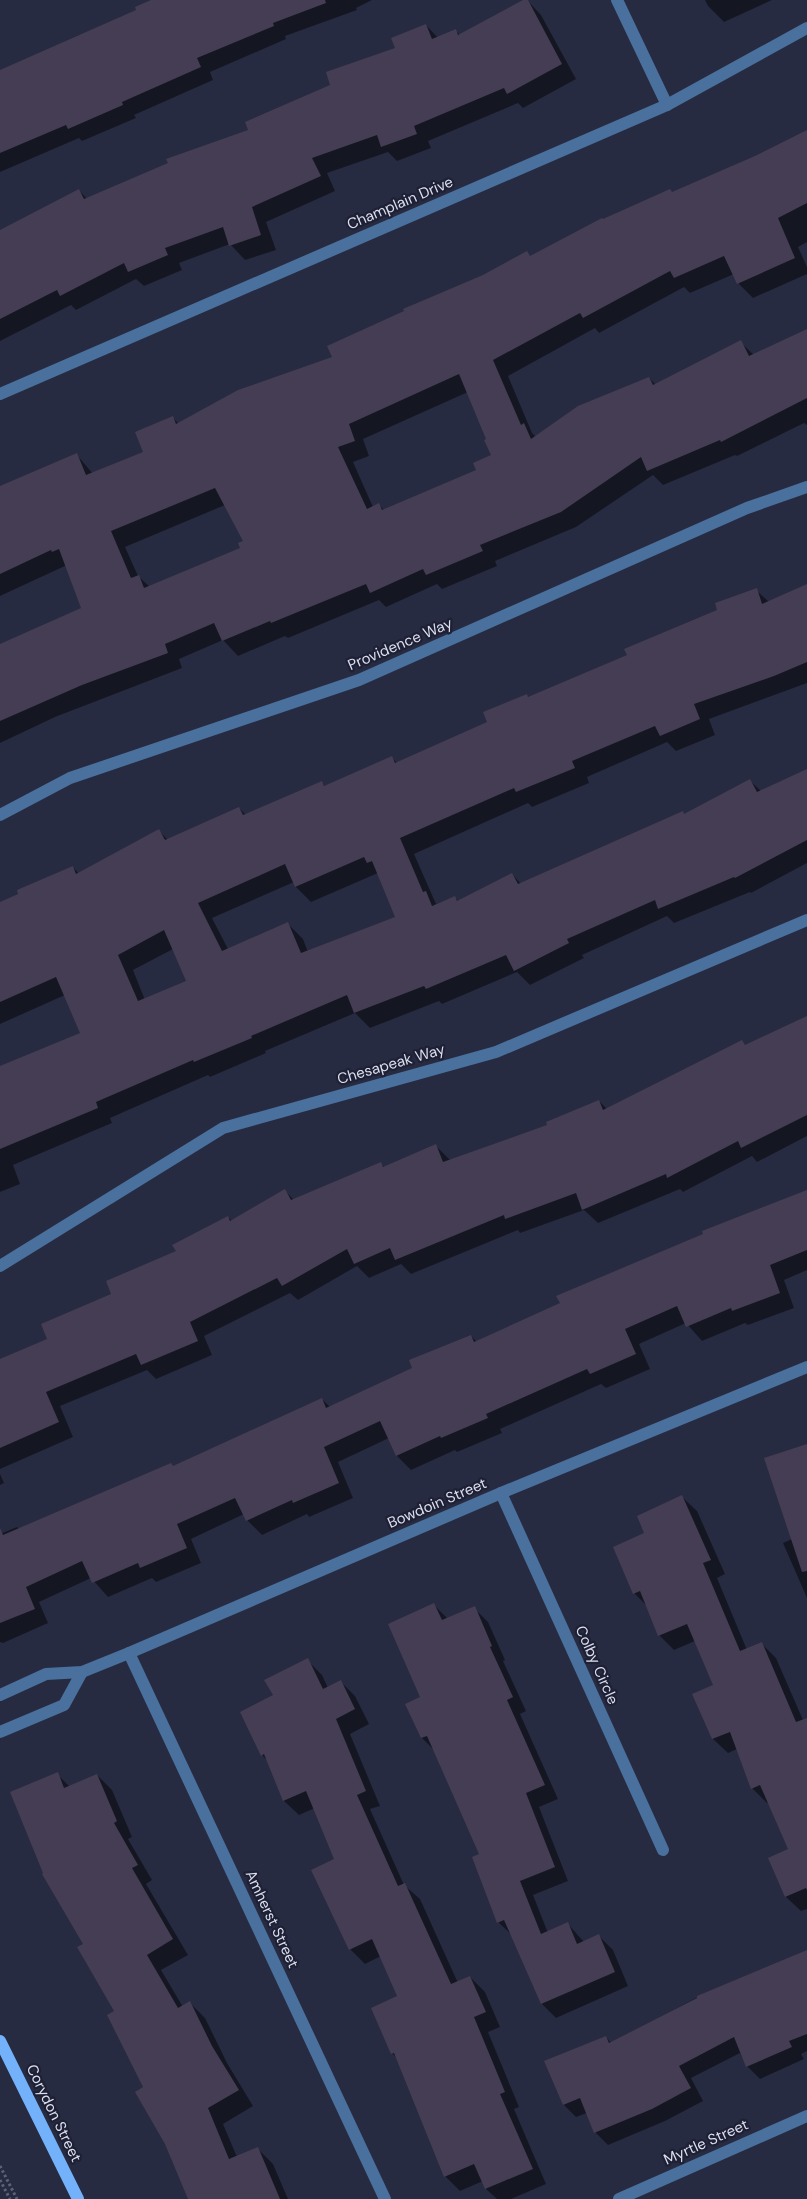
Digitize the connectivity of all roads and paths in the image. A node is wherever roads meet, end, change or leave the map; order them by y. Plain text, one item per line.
1 (617, 0) edge
2 (807, 28) edge
3 (667, 105) junction
4 (0, 394) edge
5 (807, 488) edge
6 (0, 815) edge
7 (807, 920) edge
8 (0, 1266) edge
9 (807, 1367) edge
10 (501, 1493) junction
11 (129, 1653) junction
12 (82, 1672) junction
13 (0, 1694) edge
14 (0, 1732) edge
15 (663, 1850) dead end
16 (0, 2041) edge
17 (807, 2116) edge
18 (0, 2166) edge
19 (0, 2180) edge
20 (10, 2199) edge
21 (17, 2199) edge
22 (78, 2199) edge
23 (384, 2199) edge
24 (619, 2199) edge

1 - 3 street
2 - 3 street, Champlain Drive
3 - 4 street, Champlain Drive
5 - 6 street, Providence Way
7 - 8 street, Chesapeak Way
9 - 10 street, Bowdoin Street
10 - 11 street, Bowdoin Street
10 - 15 street, Colby Circle
11 - 12 street, Bowdoin Street
11 - 23 street, Amherst Street
12 - 13 street, Bowdoin Street
12 - 14 street
16 - 22 main road, Corydon Street
17 - 24 street, Myrtle Street
18 - 21 path
19 - 20 path

